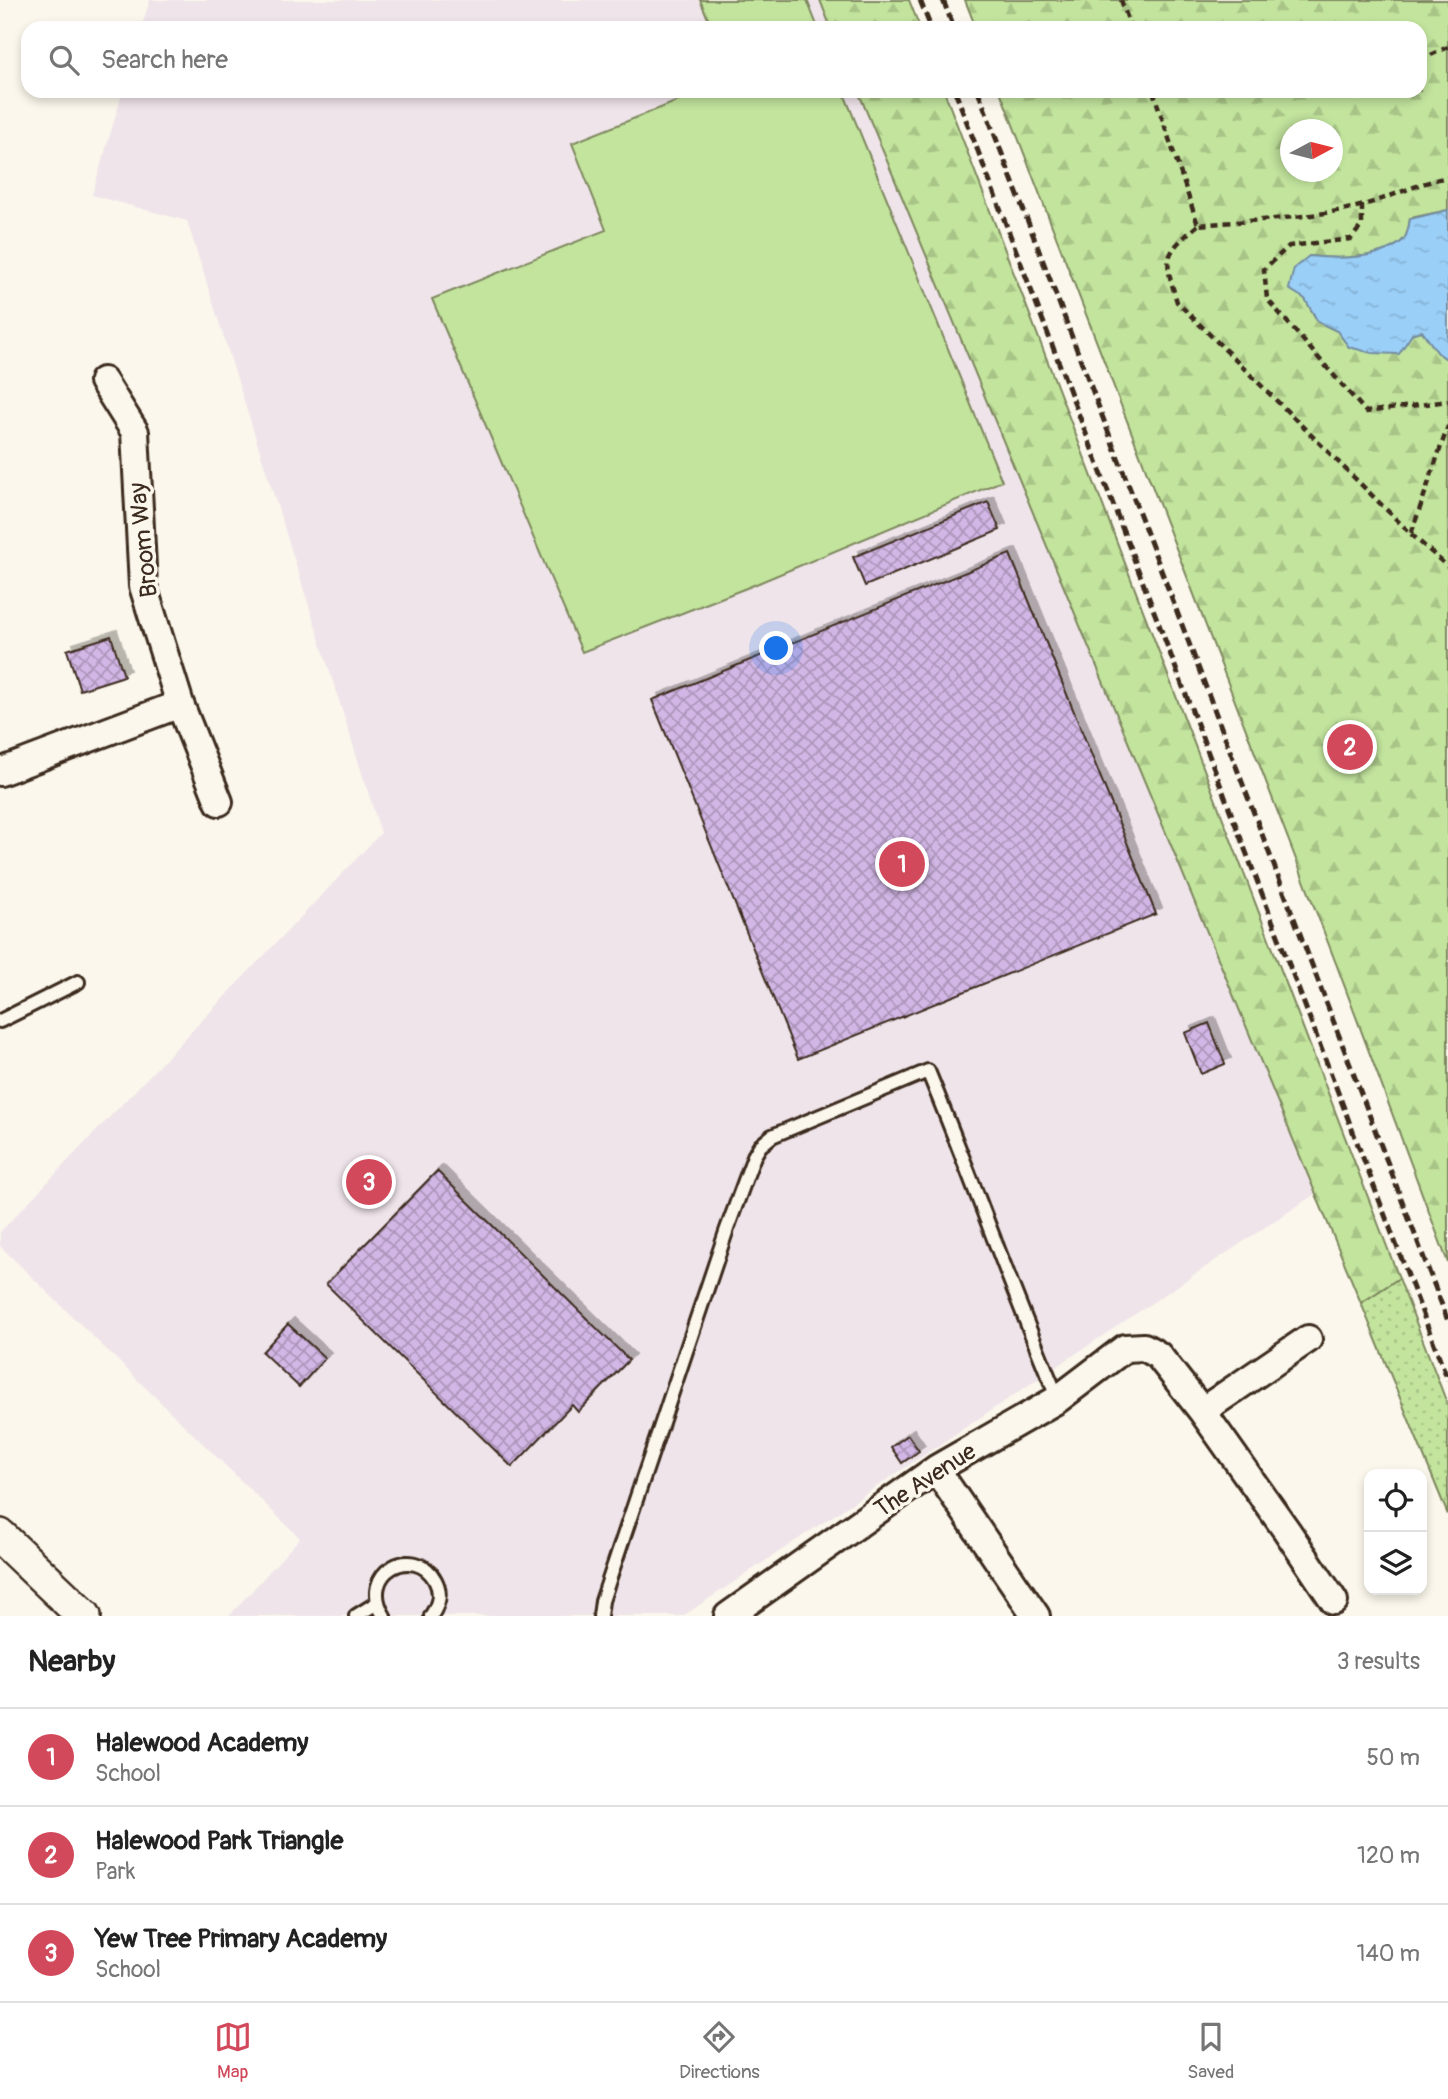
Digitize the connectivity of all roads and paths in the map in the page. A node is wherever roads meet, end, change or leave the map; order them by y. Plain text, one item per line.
1 (1121, 0) edge
2 (1128, 21) edge
3 (1448, 47) edge
4 (1427, 57) edge
5 (1155, 98) edge
6 (1448, 177) edge
7 (1362, 205) junction
8 (1198, 225) junction
9 (103, 381) dead end
10 (1448, 401) edge
11 (1448, 426) edge
12 (1411, 534) junction
13 (1448, 567) edge
14 (180, 704) junction
15 (0, 772) edge
16 (219, 802) dead end
17 (78, 982) dead end
18 (0, 1021) edge
19 (1308, 1339) dead end
20 (1058, 1399) junction
21 (1202, 1411) junction
22 (936, 1469) junction
23 (0, 1536) edge
24 (1334, 1601) dead end
25 (377, 1603) junction
26 (80, 1614) edge
27 (356, 1616) edge
28 (384, 1616) edge
29 (431, 1616) edge
30 (600, 1616) edge
31 (728, 1616) edge
32 (1036, 1616) edge

1 - 2 path
3 - 4 path
5 - 8 path
6 - 7 path
7 - 8 path
7 - 10 path
8 - 12 path
9 - 14 street, Broom Way
11 - 12 path
12 - 13 path
14 - 15 street
14 - 16 street, Broom Way
17 - 18 lane
19 - 21 street
20 - 21 street, The Avenue
20 - 22 street, The Avenue
20 - 30 lane
21 - 24 street
22 - 31 street, The Avenue
22 - 32 street
23 - 26 street
25 - 27 lane
25 - 28 lane
25 - 29 lane

